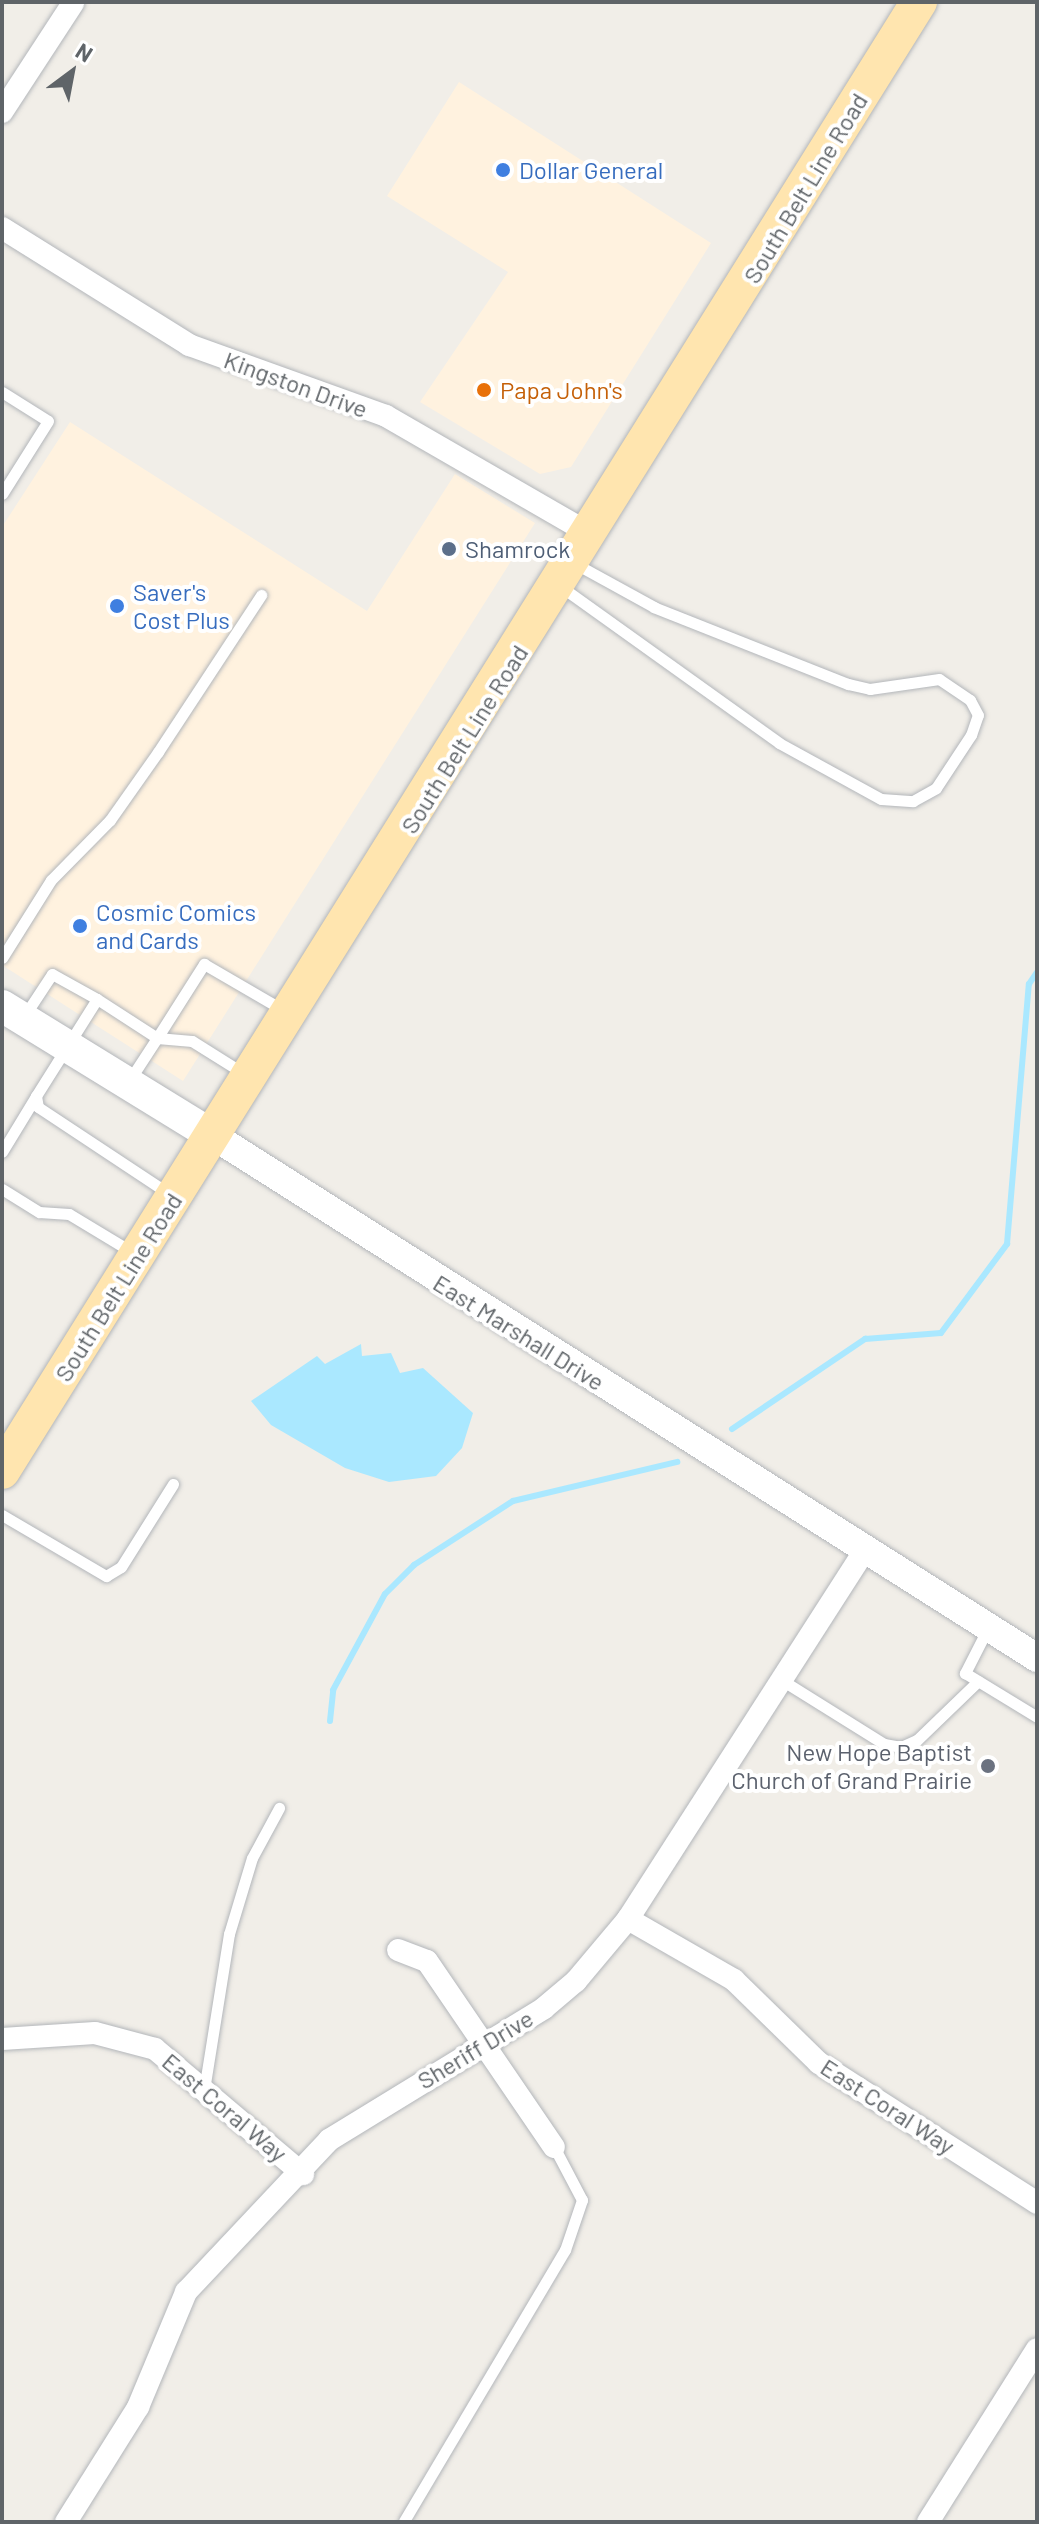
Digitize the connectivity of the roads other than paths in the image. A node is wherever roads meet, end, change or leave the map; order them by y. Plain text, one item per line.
1 (919, 2) edge
2 (73, 3) edge
3 (2, 112) edge
4 (2, 228) edge
5 (2, 392) edge
6 (2, 494) edge
7 (575, 561) junction
8 (261, 595) dead end
9 (2, 958) edge
10 (97, 999) junction
11 (12, 1012) edge
12 (291, 1014) junction
13 (157, 1038) junction
14 (66, 1046) junction
15 (249, 1077) junction
16 (128, 1084) junction
17 (36, 1096) junction
18 (212, 1135) junction
19 (2, 1152) edge
20 (2, 1189) edge
21 (174, 1197) junction
22 (138, 1256) junction
23 (2, 1471) edge
24 (173, 1484) dead end
25 (2, 1515) edge
26 (865, 1550) junction
27 (988, 1627) junction
28 (1037, 1658) edge
29 (779, 1679) junction
30 (978, 1681) junction
31 (1037, 1717) edge
32 (279, 1808) dead end
33 (628, 1919) junction
34 (398, 1950) dead end
35 (2, 2039) edge
36 (484, 2041) junction
37 (204, 2090) junction
38 (554, 2147) joint
39 (303, 2174) junction
40 (1037, 2203) edge
41 (1037, 2349) edge
42 (404, 2521) edge
43 (66, 2522) edge
44 (928, 2522) edge

1 - 7 main road, South Belt Line Road
2 - 3 street
4 - 7 street, Kingston Drive
5 - 6 lane
7 - 7 lane
7 - 12 main road, South Belt Line Road
8 - 9 lane
10 - 11 lane
10 - 13 lane
10 - 14 lane
11 - 14 main road, East Marshall Drive
12 - 13 lane
12 - 15 main road, South Belt Line Road
13 - 15 lane
13 - 16 lane
14 - 16 main road, East Marshall Drive
14 - 17 lane
15 - 18 main road, South Belt Line Road
16 - 18 main road, East Marshall Drive
17 - 19 lane
17 - 21 lane
18 - 21 main road, South Belt Line Road
18 - 26 street, East Marshall Drive
20 - 22 lane
21 - 22 main road, South Belt Line Road
22 - 23 main road, South Belt Line Road
24 - 25 lane
26 - 27 street, East Marshall Drive
26 - 29 street, Sheriff Drive
27 - 28 street, East Marshall Drive
27 - 30 lane
29 - 30 lane
29 - 33 street, Sheriff Drive
30 - 31 lane
32 - 37 lane
33 - 36 street, Sheriff Drive
33 - 40 street, East Coral Way
34 - 36 street
35 - 37 street, East Coral Way
36 - 38 street
36 - 39 street, Sheriff Drive
37 - 39 street, East Coral Way
38 - 42 lane
39 - 43 street, Sheriff Drive
41 - 44 street

